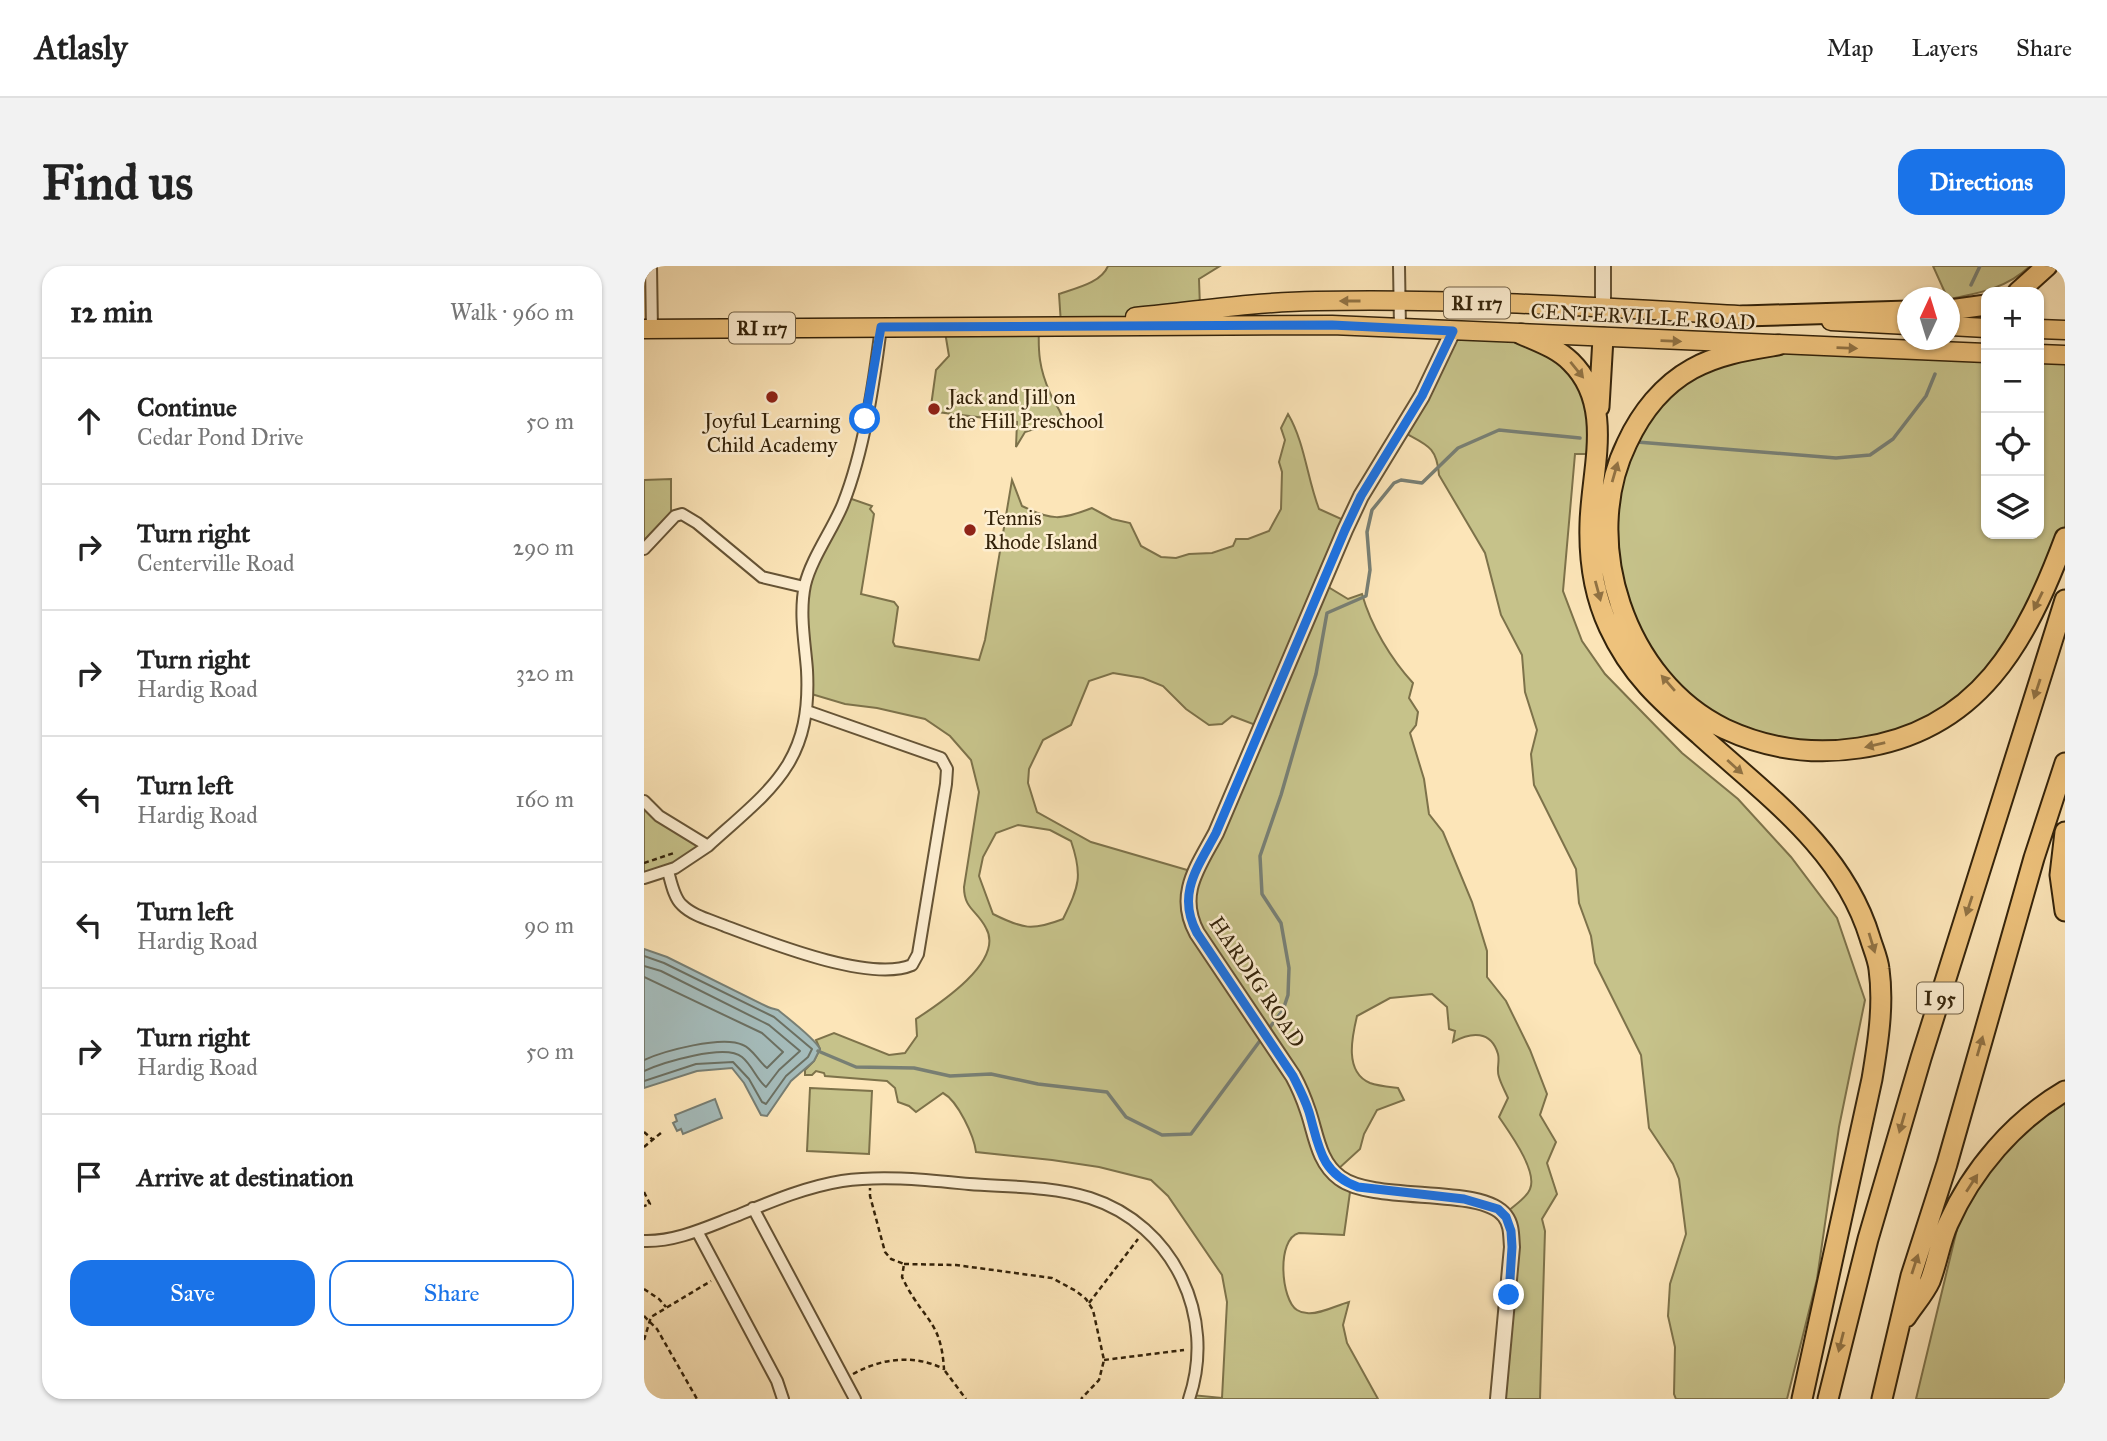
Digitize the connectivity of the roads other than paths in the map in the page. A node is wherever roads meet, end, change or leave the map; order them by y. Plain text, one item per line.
1 (651, 266) edge
2 (1399, 266) edge
3 (1603, 266) edge
4 (2047, 266) edge
5 (2024, 287) edge
6 (1399, 301) junction
7 (1981, 306) edge
8 (1603, 308) junction
9 (1960, 309) edge
10 (1897, 311) edge
11 (1743, 316) junction
12 (1897, 324) edge
13 (1046, 326) junction
14 (881, 327) junction
15 (1960, 327) edge
16 (1400, 328) junction
17 (1981, 328) edge
18 (648, 329) edge
19 (2044, 329) edge
20 (2065, 330) edge
21 (1453, 331) junction
22 (1521, 334) junction
23 (1603, 338) junction
24 (1778, 345) junction
25 (1981, 353) edge
26 (2044, 354) edge
27 (2065, 355) edge
28 (1598, 422) junction
29 (2065, 538) edge
30 (644, 549) edge
31 (804, 587) junction
32 (2065, 600) edge
33 (807, 710) junction
34 (2065, 763) edge
35 (644, 801) edge
36 (2065, 832) edge
37 (708, 846) junction
38 (668, 871) junction
39 (644, 878) edge
40 (2065, 911) edge
41 (2065, 1091) edge
42 (754, 1208) junction
43 (697, 1231) junction
44 (644, 1241) edge
45 (1897, 1330) junction
46 (783, 1399) edge
47 (855, 1399) edge
48 (1189, 1399) edge
49 (1498, 1399) edge
50 (1802, 1399) edge
51 (1828, 1399) edge
52 (1882, 1399) edge

1 - 18 street
2 - 6 street
3 - 8 street
4 - 5 highway
6 - 8 main road, CENTERVILLE ROAD / RI 117
6 -> 13 main road, CENTERVILLE ROAD / RI 117
6 - 16 street
7 - 9 highway
8 - 11 main road, CENTERVILLE ROAD / RI 117
8 - 23 main road
10 - 11 highway
11 - 12 main road, CENTERVILLE ROAD / RI 117
13 - 14 main road, CENTERVILLE ROAD / RI 117
13 - 16 main road, CENTERVILLE ROAD / RI 117
14 - 18 main road, CENTERVILLE ROAD / RI 117
14 - 31 street
15 - 17 main road
16 - 21 main road, CENTERVILLE ROAD / RI 117
19 - 20 main road
21 - 22 main road, CENTERVILLE ROAD / RI 117
21 - 49 street, HARDIG ROAD
22 - 23 main road, CENTERVILLE ROAD / RI 117
22 -> 28 highway
23 -> 24 main road, CENTERVILLE ROAD / RI 117
23 - 28 highway
24 -> 25 main road, CENTERVILLE ROAD / RI 117
29 -> 24 highway
26 - 27 main road
28 -> 50 highway
30 - 31 street
31 - 33 street
32 -> 51 highway, I 95
33 - 37 street
33 - 38 street
45 -> 34 highway, I 95
35 - 37 street
36 - 40 highway
37 - 38 street
38 - 39 street
45 -> 41 highway
42 - 43 street
42 - 47 street
42 - 48 street
43 - 44 street
43 - 46 street
45 - 52 highway, I 95

